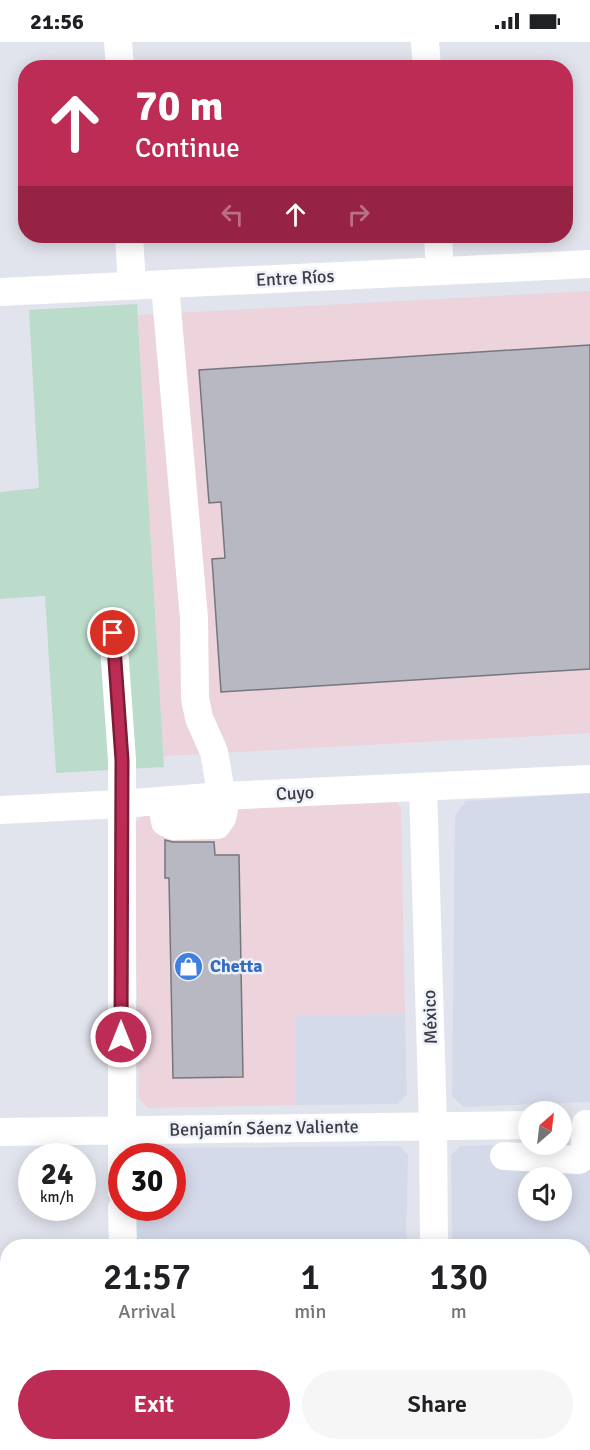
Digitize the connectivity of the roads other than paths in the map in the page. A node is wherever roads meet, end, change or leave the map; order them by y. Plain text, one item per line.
1 (118, 42) edge
2 (425, 42) edge
3 (119, 60) edge
4 (426, 60) edge
5 (129, 243) edge
6 (438, 243) edge
7 (590, 264) edge
8 (440, 271) junction
9 (132, 285) junction
10 (165, 285) junction
11 (0, 292) edge
12 (113, 633) dead end
13 (590, 779) edge
14 (423, 787) junction
15 (222, 796) junction
16 (121, 804) junction
17 (0, 810) edge
18 (579, 1124) edge
19 (434, 1125) junction
20 (518, 1125) edge
21 (120, 1130) junction
22 (0, 1132) edge
23 (120, 1143) edge
24 (504, 1156) dead end
25 (122, 1221) edge
26 (123, 1239) edge
27 (434, 1239) edge

1 - 3 street
2 - 4 street
5 - 9 street
6 - 8 street
7 - 8 street, Entre Ríos
8 - 10 street, Entre Ríos
9 - 10 street, Entre Ríos
9 - 11 street, Entre Ríos
10 - 15 street
12 - 16 street
13 - 14 street, Cuyo
14 - 15 street, Cuyo
14 - 19 street, México
15 - 16 street, Cuyo
16 - 17 street, Cuyo
16 - 21 street
18 - 24 street
19 - 20 street, Benjamín Sáenz Valiente
19 - 21 street, Benjamín Sáenz Valiente
19 - 27 street, México
21 - 22 street, Benjamín Sáenz Valiente
21 - 23 street
25 - 26 street

